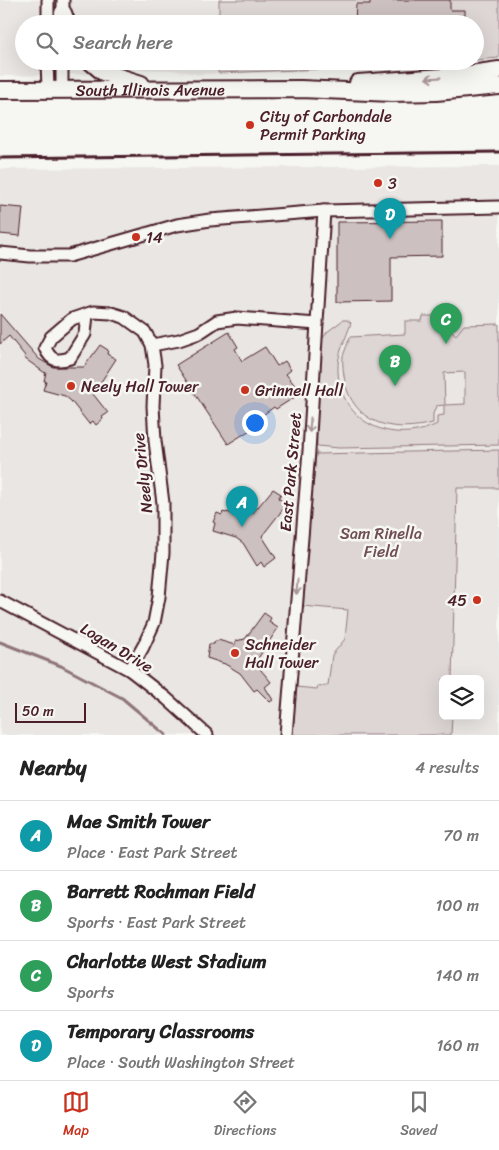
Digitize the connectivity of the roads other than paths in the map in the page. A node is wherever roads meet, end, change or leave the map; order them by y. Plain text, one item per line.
1 (48, 0) edge
2 (48, 15) edge
3 (50, 70) edge
4 (60, 70) edge
5 (101, 70) edge
6 (499, 70) edge
7 (499, 86) edge
8 (301, 88) junction
9 (55, 89) junction
10 (0, 90) edge
11 (162, 90) junction
12 (499, 207) edge
13 (324, 211) junction
14 (0, 253) edge
15 (87, 315) dead end
16 (317, 324) junction
17 (152, 345) junction
18 (0, 601) edge
19 (130, 670) junction
20 (207, 735) edge
21 (286, 735) edge

1 - 2 street
3 - 9 street
4 - 9 street
5 - 11 highway
6 -> 8 highway, South Illinois Avenue
7 - 8 highway, South Illinois Avenue
8 - 11 highway, South Illinois Avenue
9 - 10 highway, South Illinois Avenue
9 - 11 highway, South Illinois Avenue
12 - 13 street
13 - 14 street
13 - 16 street, East Park Street
15 - 17 street
16 - 17 street
16 -> 21 street, East Park Street
17 - 19 street, Neely Drive
18 - 19 street, Logan Drive
19 - 20 street, Logan Drive

